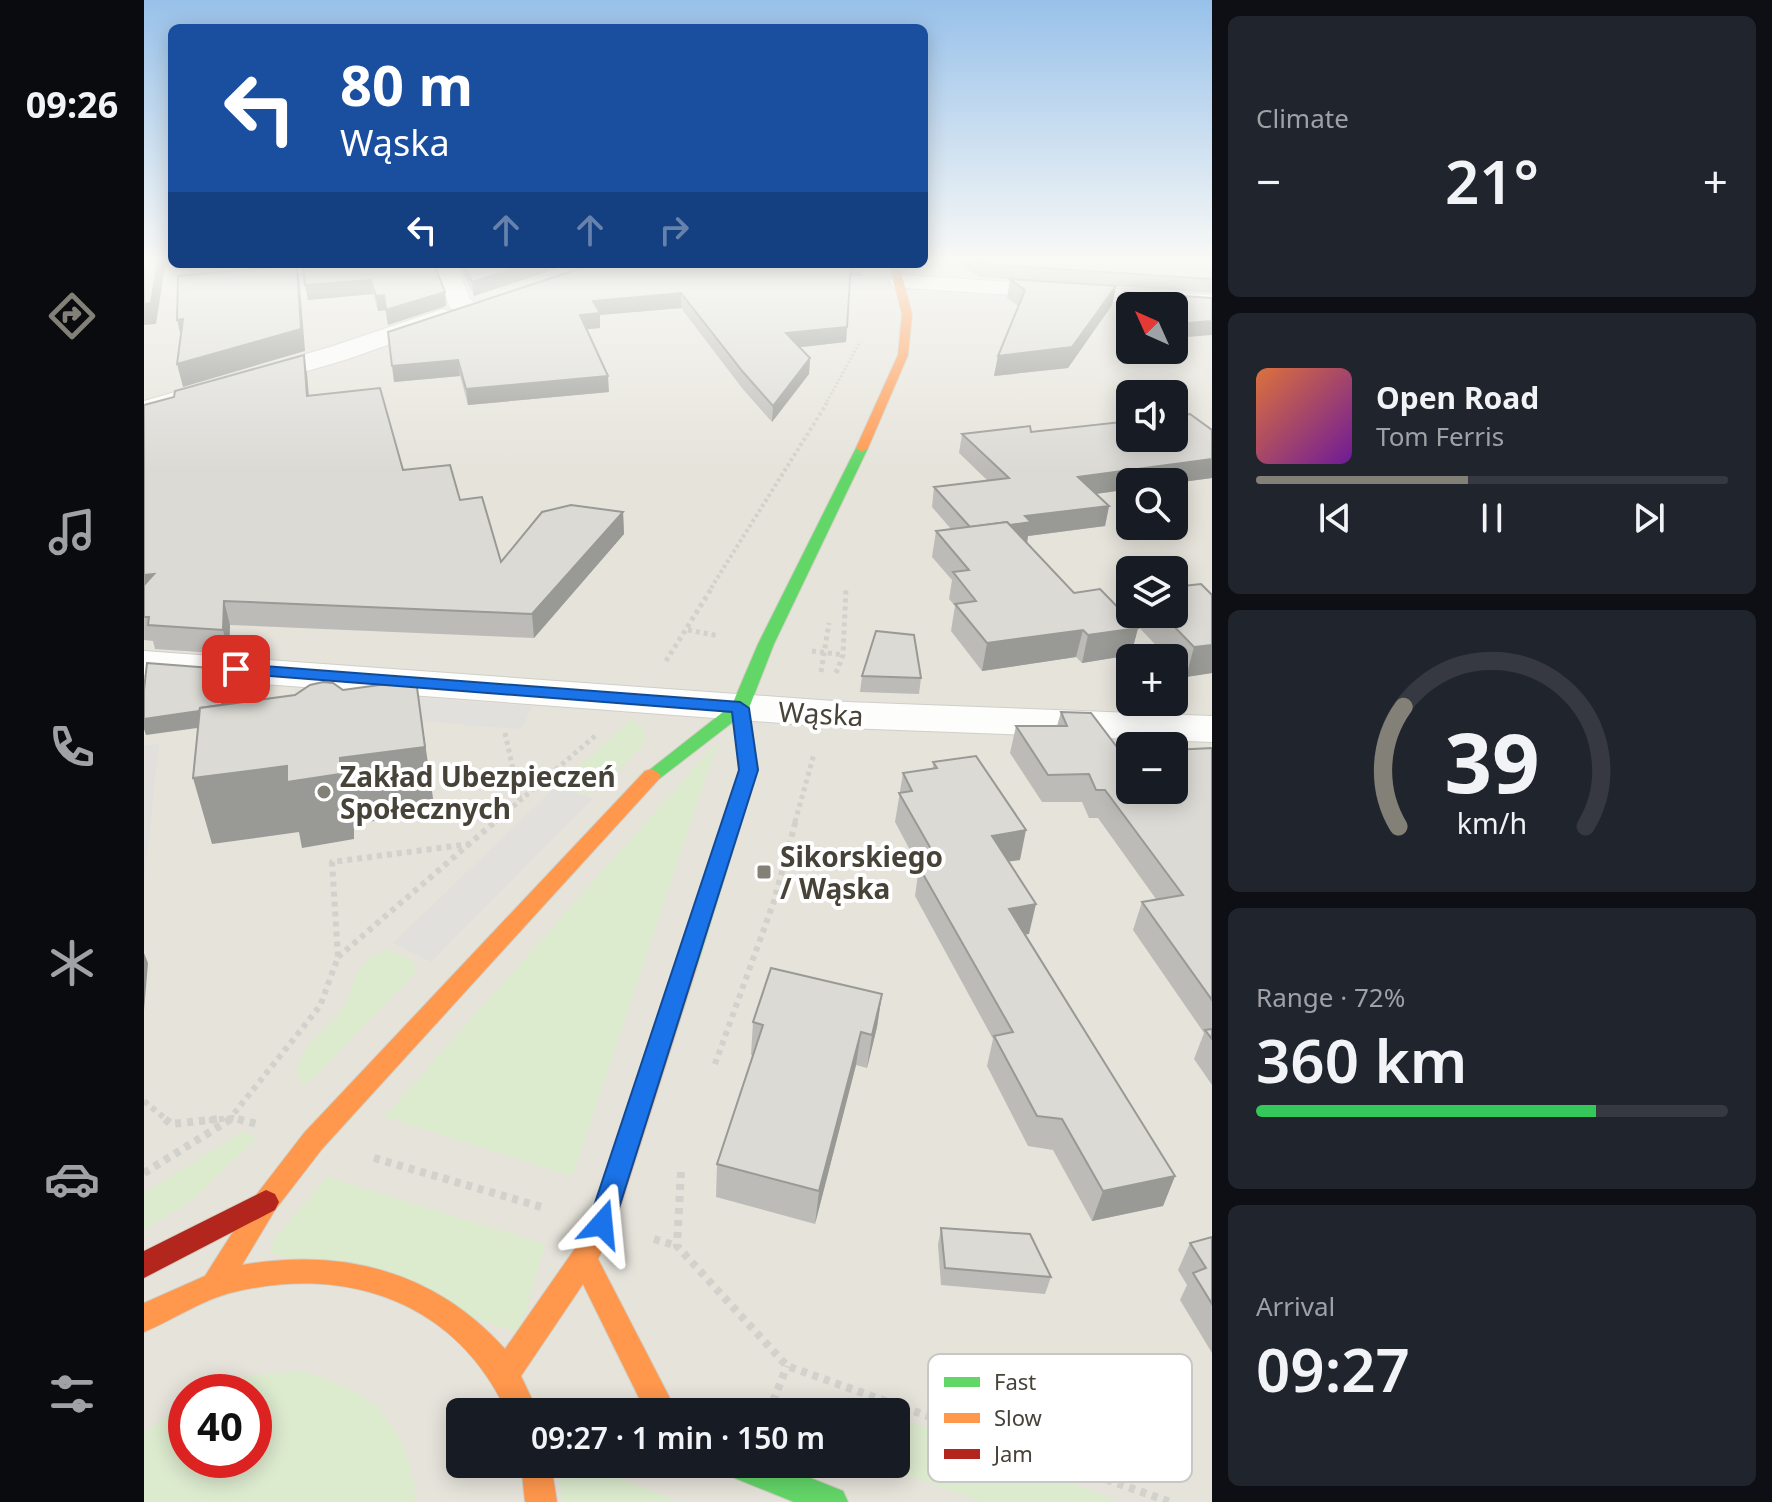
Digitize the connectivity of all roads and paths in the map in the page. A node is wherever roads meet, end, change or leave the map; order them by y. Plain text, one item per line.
1 (405, 330) edge
2 (905, 330) edge
3 (862, 337) dead end
4 (144, 410) edge
5 (144, 663) edge
6 (627, 699) junction
7 (740, 708) junction
8 (1212, 729) edge
9 (505, 733) dead end
10 (817, 742) dead end
11 (520, 801) junction
12 (471, 844) junction
13 (338, 957) junction
14 (709, 1080) dead end
15 (144, 1101) edge
16 (233, 1118) junction
17 (313, 1141) junction
18 (681, 1170) dead end
19 (144, 1173) edge
20 (266, 1202) junction
21 (602, 1224) junction
22 (677, 1246) junction
23 (584, 1259) junction
24 (144, 1265) edge
25 (215, 1285) junction
26 (144, 1318) edge
27 (787, 1366) junction
28 (505, 1375) junction
29 (516, 1398) edge
30 (655, 1398) edge
31 (774, 1398) edge
32 (928, 1416) edge
33 (538, 1478) edge
34 (773, 1478) edge
35 (1114, 1482) edge
36 (541, 1502) edge
37 (832, 1502) edge
38 (1170, 1502) edge

1 - 4 street
2 - 7 street
3 - 6 path
5 - 6 street, Wąska
6 - 7 street, Wąska
6 - 11 path
7 - 8 street, Wąska
7 - 17 street
7 - 21 street
9 - 11 path
10 - 14 path
11 - 12 path
12 - 13 path
12 - 13 path
13 - 16 path
15 - 16 path
16 - 17 path
16 - 19 path
17 - 20 street
17 - 21 path
18 - 22 path
20 - 24 street
20 - 25 street
21 - 22 path
21 - 23 street
22 - 27 path
23 - 28 street
23 - 30 street
25 - 26 street
25 - 28 street
27 - 31 path
27 - 32 path
28 - 29 street
33 - 36 street
34 - 37 street
35 - 38 path

